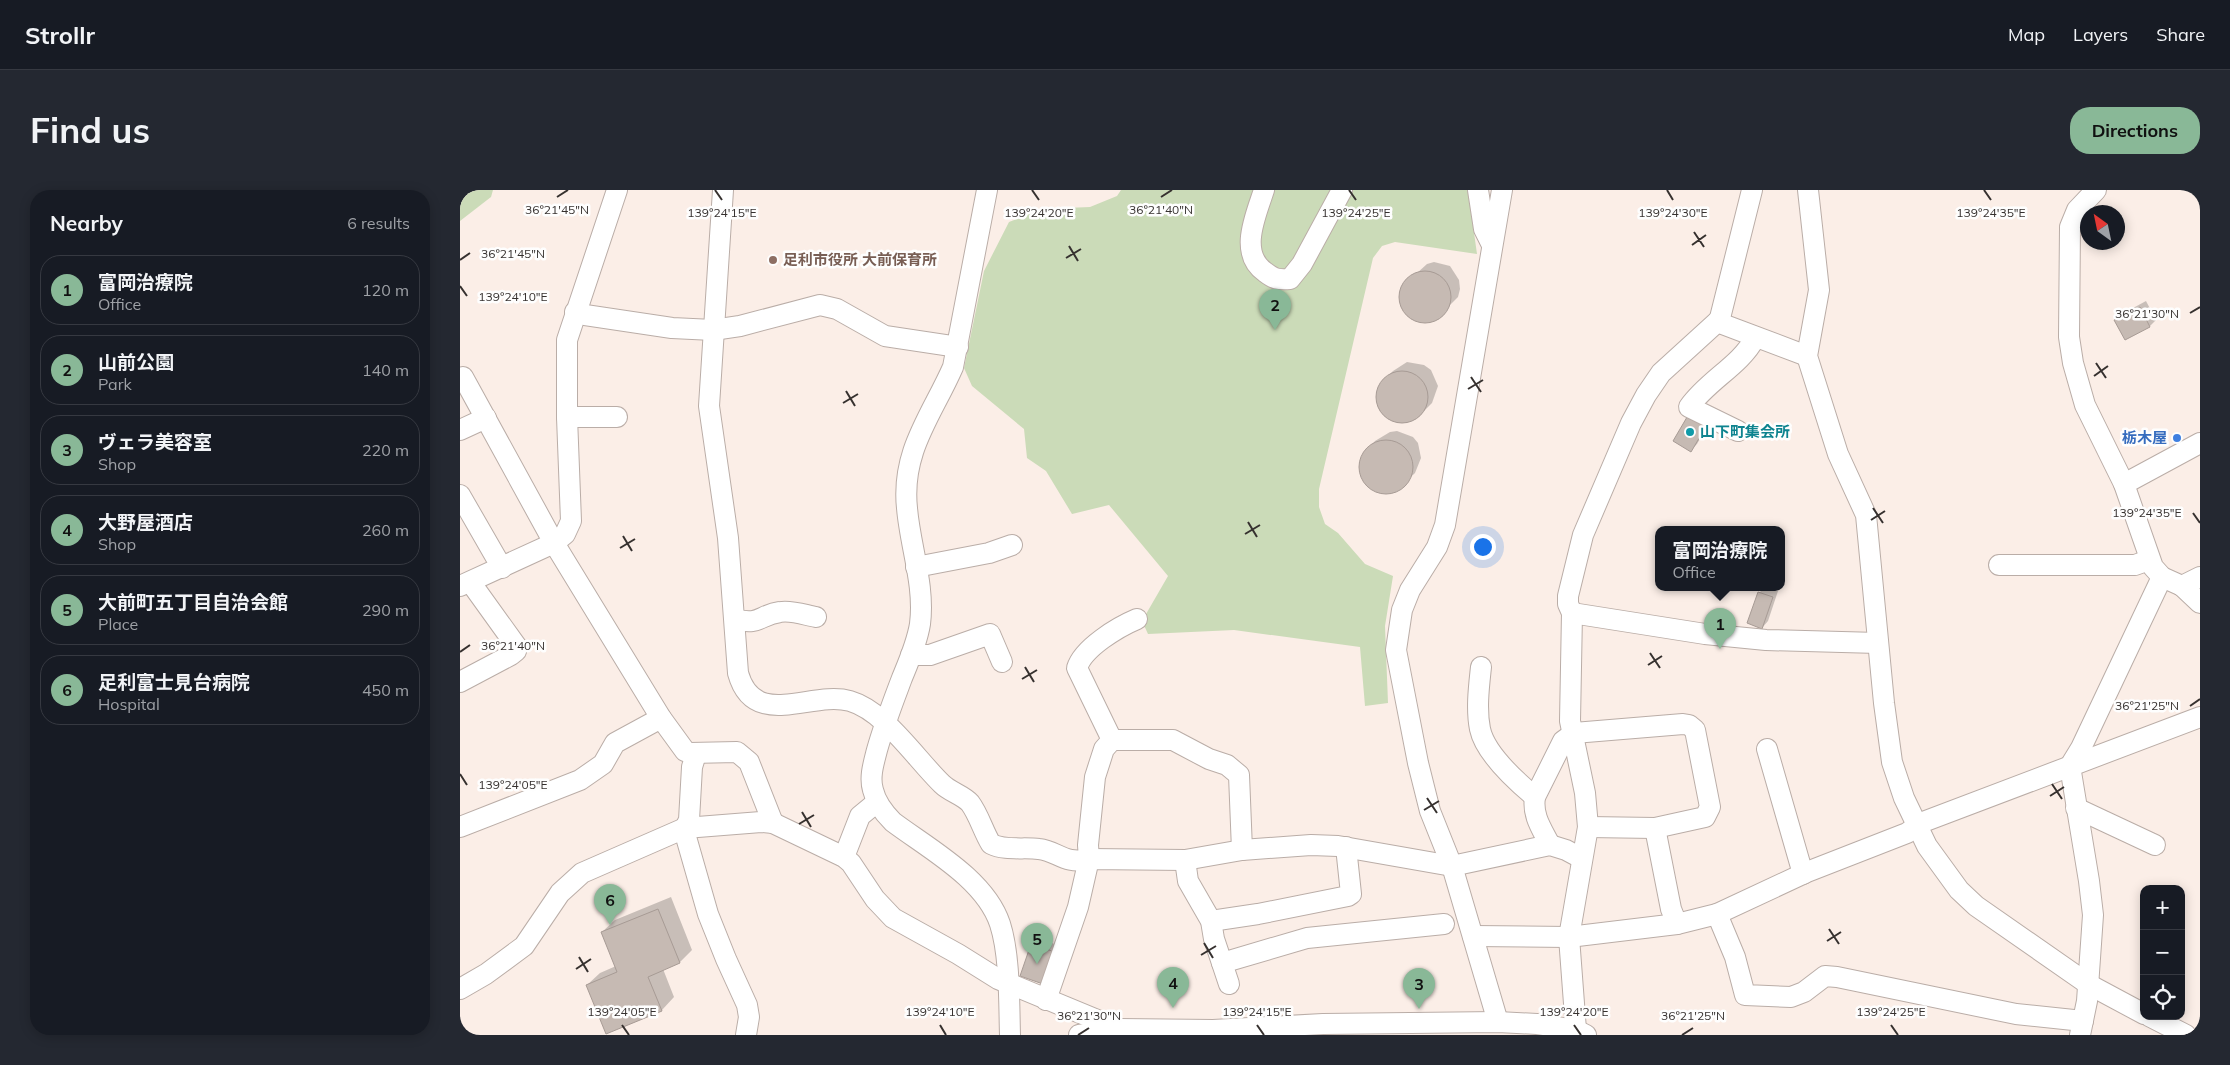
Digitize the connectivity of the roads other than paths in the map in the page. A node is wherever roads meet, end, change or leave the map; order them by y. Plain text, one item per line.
1 (616, 190) edge
2 (723, 190) edge
3 (987, 190) edge
4 (1264, 190) edge
5 (1342, 190) edge
6 (1478, 190) edge
7 (1502, 190) edge
8 (1752, 190) edge
9 (1808, 190) edge
10 (2096, 190) edge
11 (1492, 244) junction
12 (575, 312) junction
13 (1717, 322) junction
14 (713, 330) junction
15 (1755, 338) junction
16 (958, 347) junction
17 (1807, 356) junction
18 (463, 377) dead end
19 (567, 417) junction
20 (617, 417) dead end
21 (486, 418) junction
22 (460, 430) edge
23 (1738, 431) dead end
24 (2200, 443) edge
25 (2124, 484) junction
26 (460, 495) edge
27 (554, 542) junction
28 (1012, 545) dead end
29 (2149, 560) junction
30 (1999, 565) dead end
31 (916, 567) junction
32 (502, 568) junction
33 (2162, 577) junction
34 (2200, 577) edge
35 (466, 584) edge
36 (2182, 586) junction
37 (2200, 602) edge
38 (1572, 613) junction
39 (816, 617) dead end
40 (735, 619) junction
41 (1137, 619) dead end
42 (1878, 643) junction
43 (911, 656) junction
44 (1002, 662) dead end
45 (1481, 667) dead end
46 (460, 682) edge
47 (2200, 717) edge
48 (661, 718) junction
49 (884, 723) junction
50 (1574, 733) junction
51 (1112, 740) junction
52 (1768, 749) dead end
53 (696, 754) junction
54 (2070, 766) junction
55 (1535, 797) junction
56 (877, 802) junction
57 (2076, 808) junction
58 (773, 823) junction
59 (460, 827) edge
60 (1588, 827) junction
61 (1917, 827) junction
62 (686, 828) junction
63 (1655, 828) junction
64 (1550, 845) junction
65 (2155, 845) dead end
66 (1346, 847) junction
67 (1242, 850) junction
68 (844, 857) junction
69 (1581, 858) junction
70 (1089, 859) junction
71 (1185, 860) junction
72 (1452, 866) junction
73 (1803, 874) junction
74 (1717, 914) junction
75 (1211, 921) junction
76 (1444, 924) dead end
77 (1677, 924) junction
78 (1473, 936) junction
79 (1569, 937) junction
80 (1222, 963) junction
81 (1008, 982) junction
82 (1229, 984) dead end
83 (2088, 984) junction
84 (460, 989) edge
85 (1046, 1000) junction
86 (2140, 1012) edge
87 (2157, 1020) edge
88 (1498, 1022) junction
89 (2082, 1028) edge
90 (1371, 1029) edge
91 (1120, 1030) junction
92 (1537, 1030) edge
93 (1214, 1032) edge
94 (1581, 1033) edge
95 (746, 1035) edge
96 (1010, 1035) edge
97 (1079, 1035) edge
98 (2186, 1035) edge

1 - 12 street
2 - 14 street
3 - 16 street
4 - 5 street
6 - 11 street
7 - 11 street
8 - 13 street
9 - 17 street
10 - 25 street
11 - 72 street
12 - 14 street
12 - 19 street
13 - 15 street
13 - 38 street
14 - 16 street
14 - 40 street
15 - 17 street
15 - 23 street
16 - 31 street
17 - 42 street
18 - 21 street
19 - 20 street
19 - 27 street
21 - 22 street
21 - 27 street
24 - 25 street
25 - 29 street
26 - 32 street
27 - 32 street
27 - 48 street
28 - 31 street
29 - 30 street
29 - 33 street
31 - 43 street
32 - 35 street
33 - 36 street
33 - 54 street
34 - 36 street
35 - 46 street
36 - 37 street
38 - 42 street
38 - 50 street
39 - 40 street
40 - 49 street
41 - 51 street
42 - 61 street
43 - 44 street
43 - 49 street
45 - 55 street
47 - 54 street
48 - 53 street
48 - 59 street
49 - 56 street
49 - 70 street
50 - 55 street
50 - 60 street
50 - 63 street
51 - 67 street
51 - 70 street
52 - 73 street
53 - 58 street
53 - 62 street
54 - 57 street
54 - 61 street
55 - 64 street
56 - 68 street
56 - 81 street
57 - 65 street
57 - 83 street
58 - 62 street
58 - 68 street
60 - 63 street
60 - 69 street
61 - 73 street
61 - 83 street
62 - 84 street
62 - 95 street
63 - 77 street
64 - 69 street
64 - 72 street
66 - 67 street
66 - 72 street
66 - 75 street
67 - 71 street
68 - 81 street
69 - 79 street
70 - 71 street
70 - 85 street
71 - 75 street
72 - 78 street
73 - 74 street
74 - 77 street
74 - 89 street
75 - 80 street
76 - 80 street
77 - 79 street
78 - 79 street
78 - 88 street
79 - 94 street
80 - 82 street
81 - 85 street
81 - 96 street
83 - 86 street
83 - 89 street
85 - 91 street
87 - 98 street
88 - 90 street
88 - 92 street
90 - 93 street
91 - 93 street
91 - 97 street
92 - 94 street

